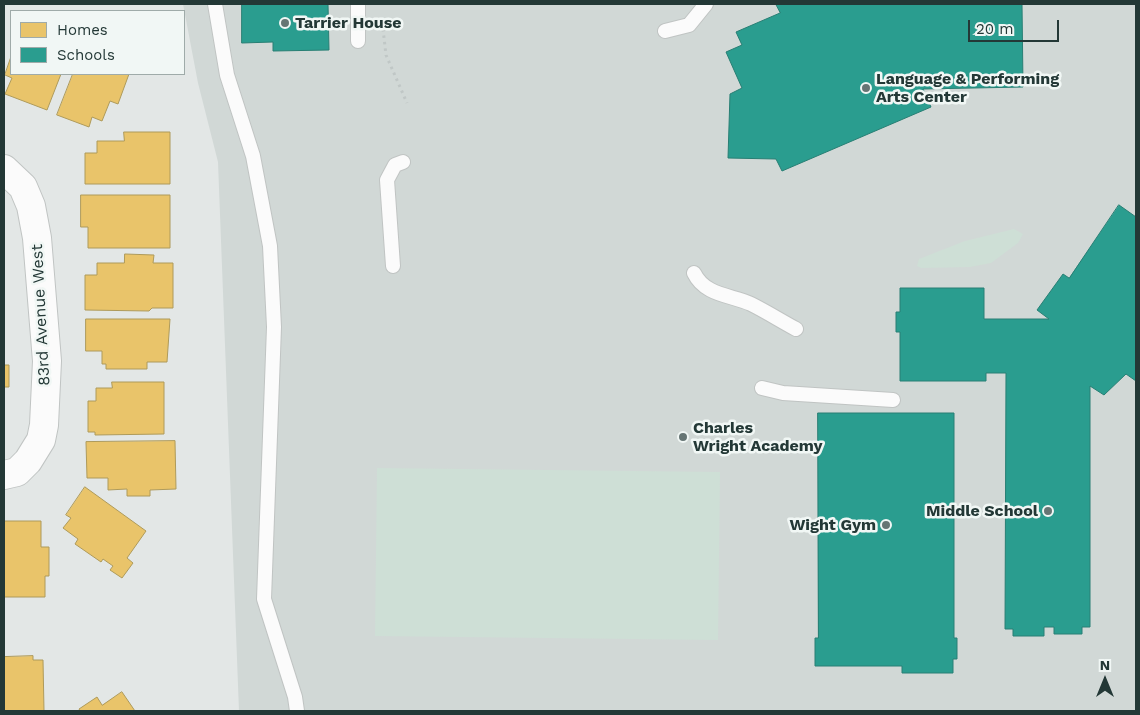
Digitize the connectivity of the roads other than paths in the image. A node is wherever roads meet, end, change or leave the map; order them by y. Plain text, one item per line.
1 (214, 4) edge
2 (358, 4) edge
3 (706, 4) edge
4 (665, 31) dead end
5 (358, 41) dead end
6 (403, 162) dead end
7 (6, 171) edge
8 (393, 266) dead end
9 (694, 273) dead end
10 (796, 329) dead end
11 (762, 388) dead end
12 (893, 400) dead end
13 (4, 474) edge
14 (297, 711) edge

1 - 14 lane
2 - 5 lane
3 - 4 lane
6 - 8 lane
7 - 13 street, 83rd Avenue West
9 - 10 lane
11 - 12 lane

